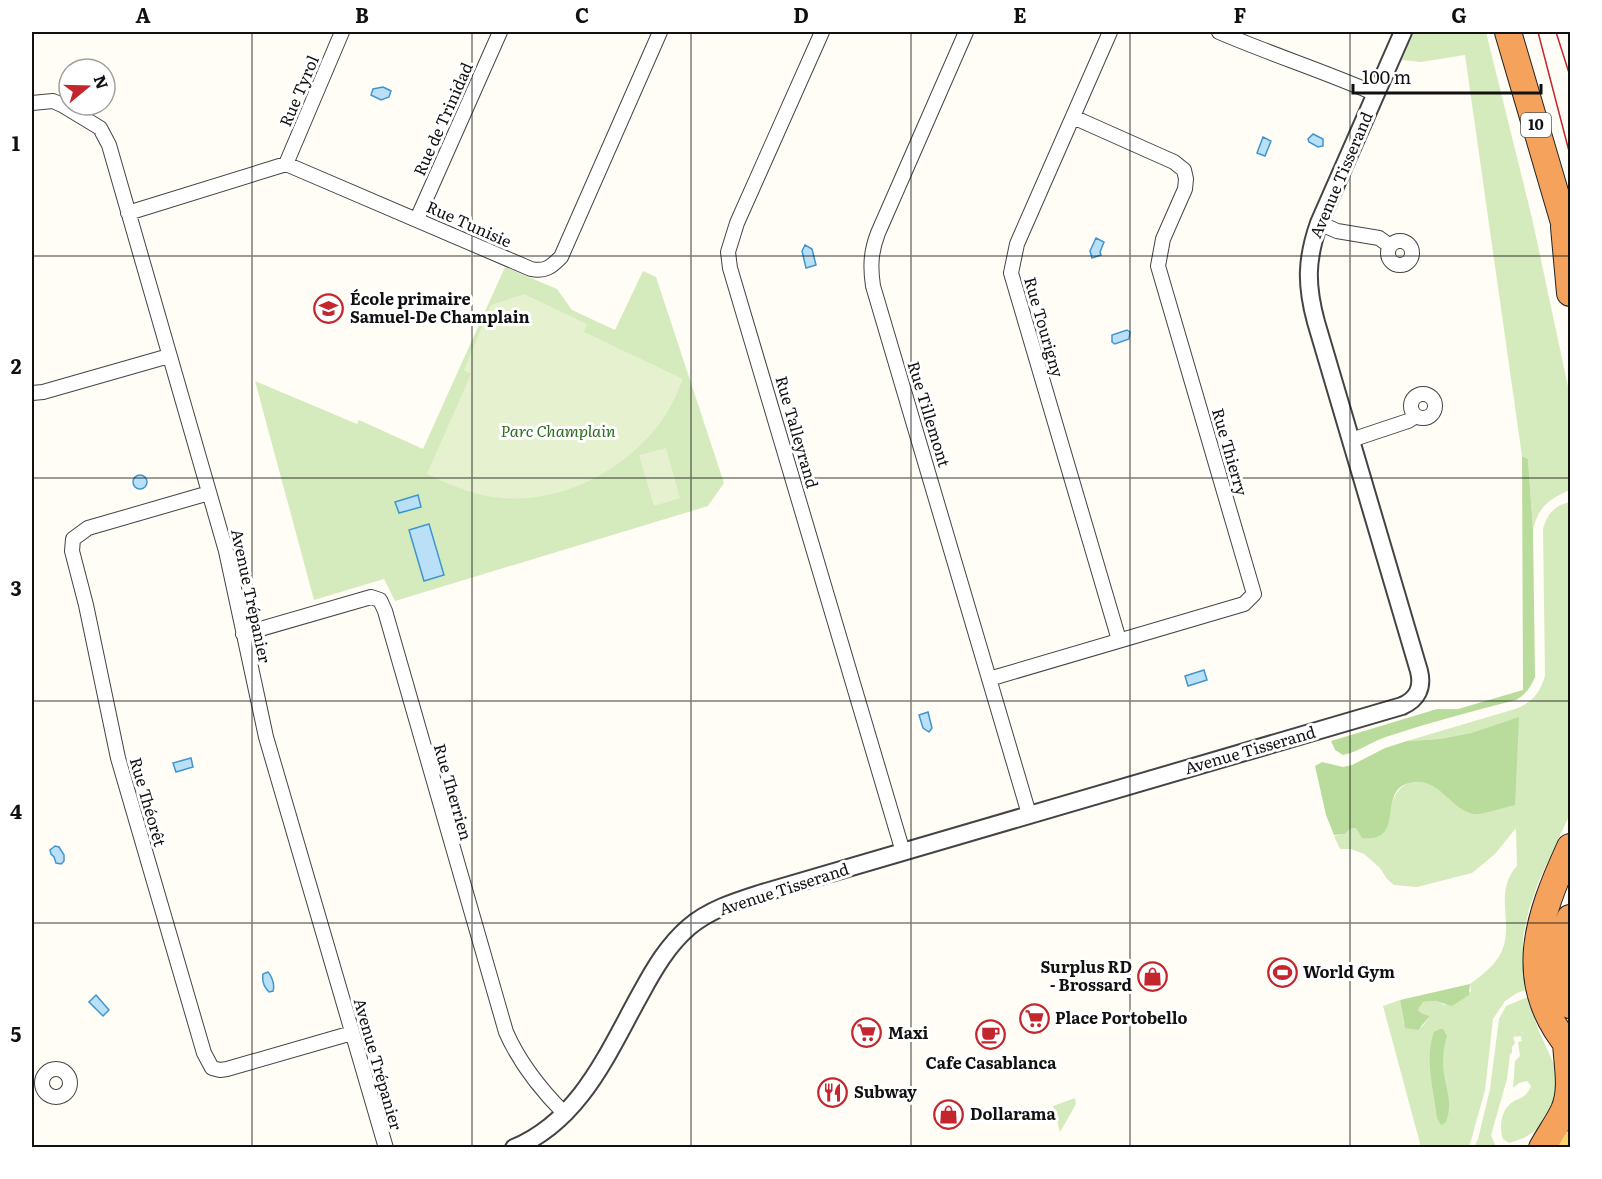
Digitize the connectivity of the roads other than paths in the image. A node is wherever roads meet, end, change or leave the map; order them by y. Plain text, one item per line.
1 (342, 32) edge
2 (500, 32) edge
3 (660, 32) edge
4 (822, 32) edge
5 (966, 32) edge
6 (1110, 32) edge
7 (1219, 32) edge
8 (1403, 32) edge
9 (1508, 32) edge
10 (1376, 94) junction
11 (32, 104) edge
12 (1073, 117) junction
13 (286, 164) junction
14 (128, 213) junction
15 (1564, 218) junction
16 (417, 219) junction
17 (1319, 223) junction
18 (1570, 243) edge
19 (1390, 246) dead end
20 (1570, 293) edge
21 (169, 356) junction
22 (32, 393) edge
23 (1416, 416) dead end
24 (1351, 440) junction
25 (209, 493) junction
26 (243, 634) junction
27 (1119, 640) junction
28 (989, 678) junction
29 (1029, 814) junction
30 (1570, 847) edge
31 (903, 852) junction
32 (1570, 918) edge
33 (1570, 1005) edge
34 (352, 1033) junction
35 (1568, 1045) edge
36 (565, 1114) junction
37 (1570, 1142) edge
38 (386, 1148) edge
39 (514, 1148) edge
40 (1542, 1148) edge
41 (1559, 1148) edge

1 - 13 street, Rue Tyrol
2 - 16 street, Rue de Trinidad
3 - 16 street, Rue Tunisie
4 - 31 street, Rue Talleyrand
5 - 28 street, Rue Tillemont
6 - 12 street, Rue Tourigny
7 - 10 street
8 - 10 street, Avenue Tisserand
9 - 15 highway, 10
10 - 17 street, Avenue Tisserand
11 - 14 street, Avenue Trépanier
12 - 27 street, Rue Tourigny
12 - 27 street, Rue Thierry
13 - 14 street
13 - 16 street, Rue Tunisie
14 - 21 street, Avenue Trépanier
15 - 18 highway, 10
15 - 20 highway
17 - 19 street
17 - 24 street, Avenue Tisserand
21 - 22 street
21 - 25 street, Avenue Trépanier
23 - 24 street
24 - 29 street, Avenue Tisserand
25 - 26 street, Avenue Trépanier
25 - 34 street, Rue Théorêt
26 - 34 street, Avenue Trépanier
26 - 36 street, Rue Therrien
27 - 28 street, Rue Thierry
28 - 29 street, Rue Tillemont
29 - 31 street, Avenue Tisserand
30 - 35 highway
31 - 36 street, Avenue Tisserand
32 - 33 highway
34 - 38 street, Avenue Trépanier
35 - 40 highway
36 - 39 street, Avenue Tisserand
37 - 41 main road

